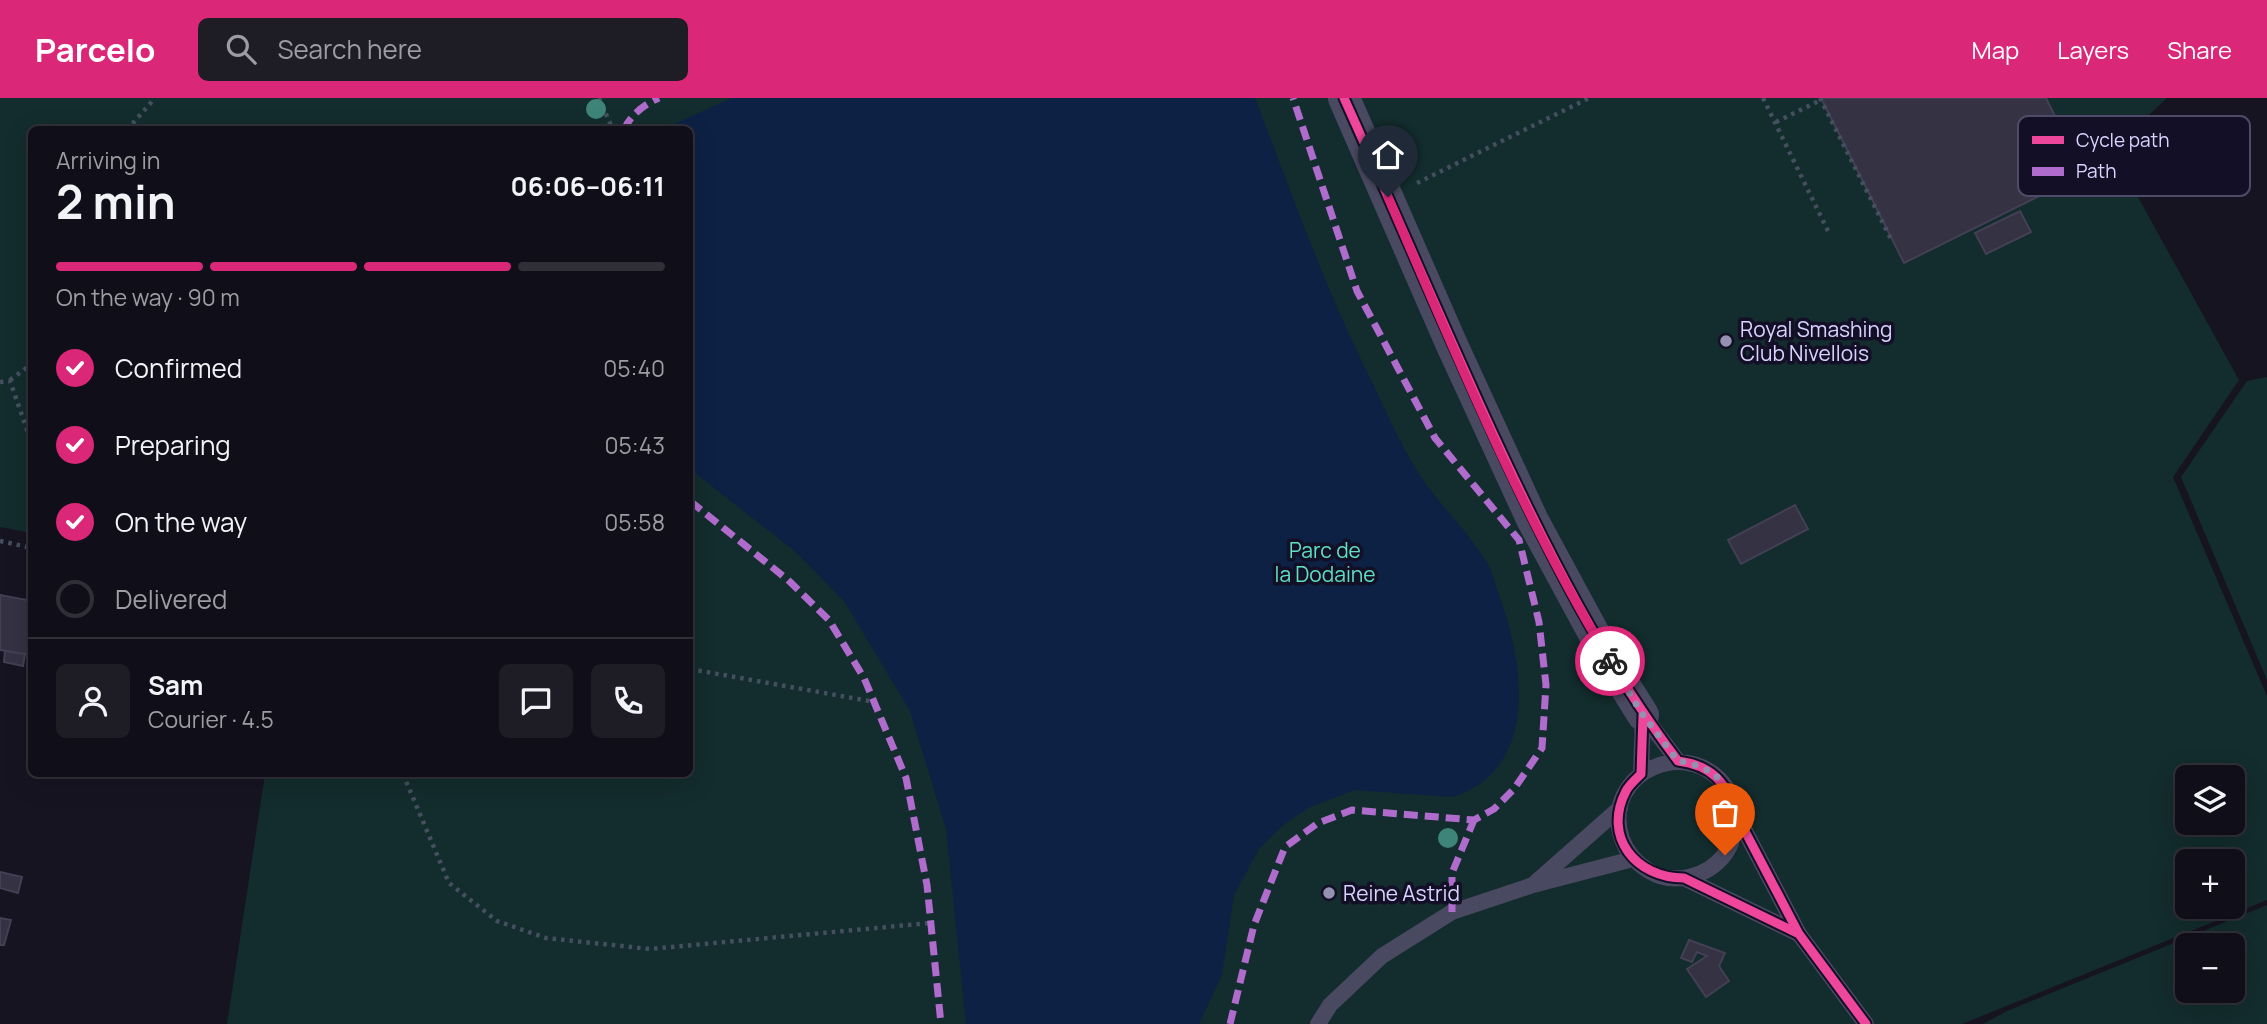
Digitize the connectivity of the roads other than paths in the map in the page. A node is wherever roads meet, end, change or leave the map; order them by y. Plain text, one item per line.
1 (1344, 98) edge
2 (1643, 715) junction
3 (1678, 761) junction
4 (1641, 774) junction
5 (1620, 808) junction
6 (1736, 814) junction
7 (1633, 859) junction
8 (1684, 878) junction
9 (1533, 885) junction
10 (1799, 934) junction
11 (1318, 1024) edge
12 (1866, 1024) edge

1 - 2 street
2 - 3 lane
2 - 4 lane
3 - 4 lane
3 - 6 lane
4 - 5 lane
5 - 7 lane
5 - 9 lane
6 - 8 lane
6 - 10 lane
7 - 8 lane
7 - 9 lane
8 - 10 lane
9 - 11 lane
10 - 12 lane

